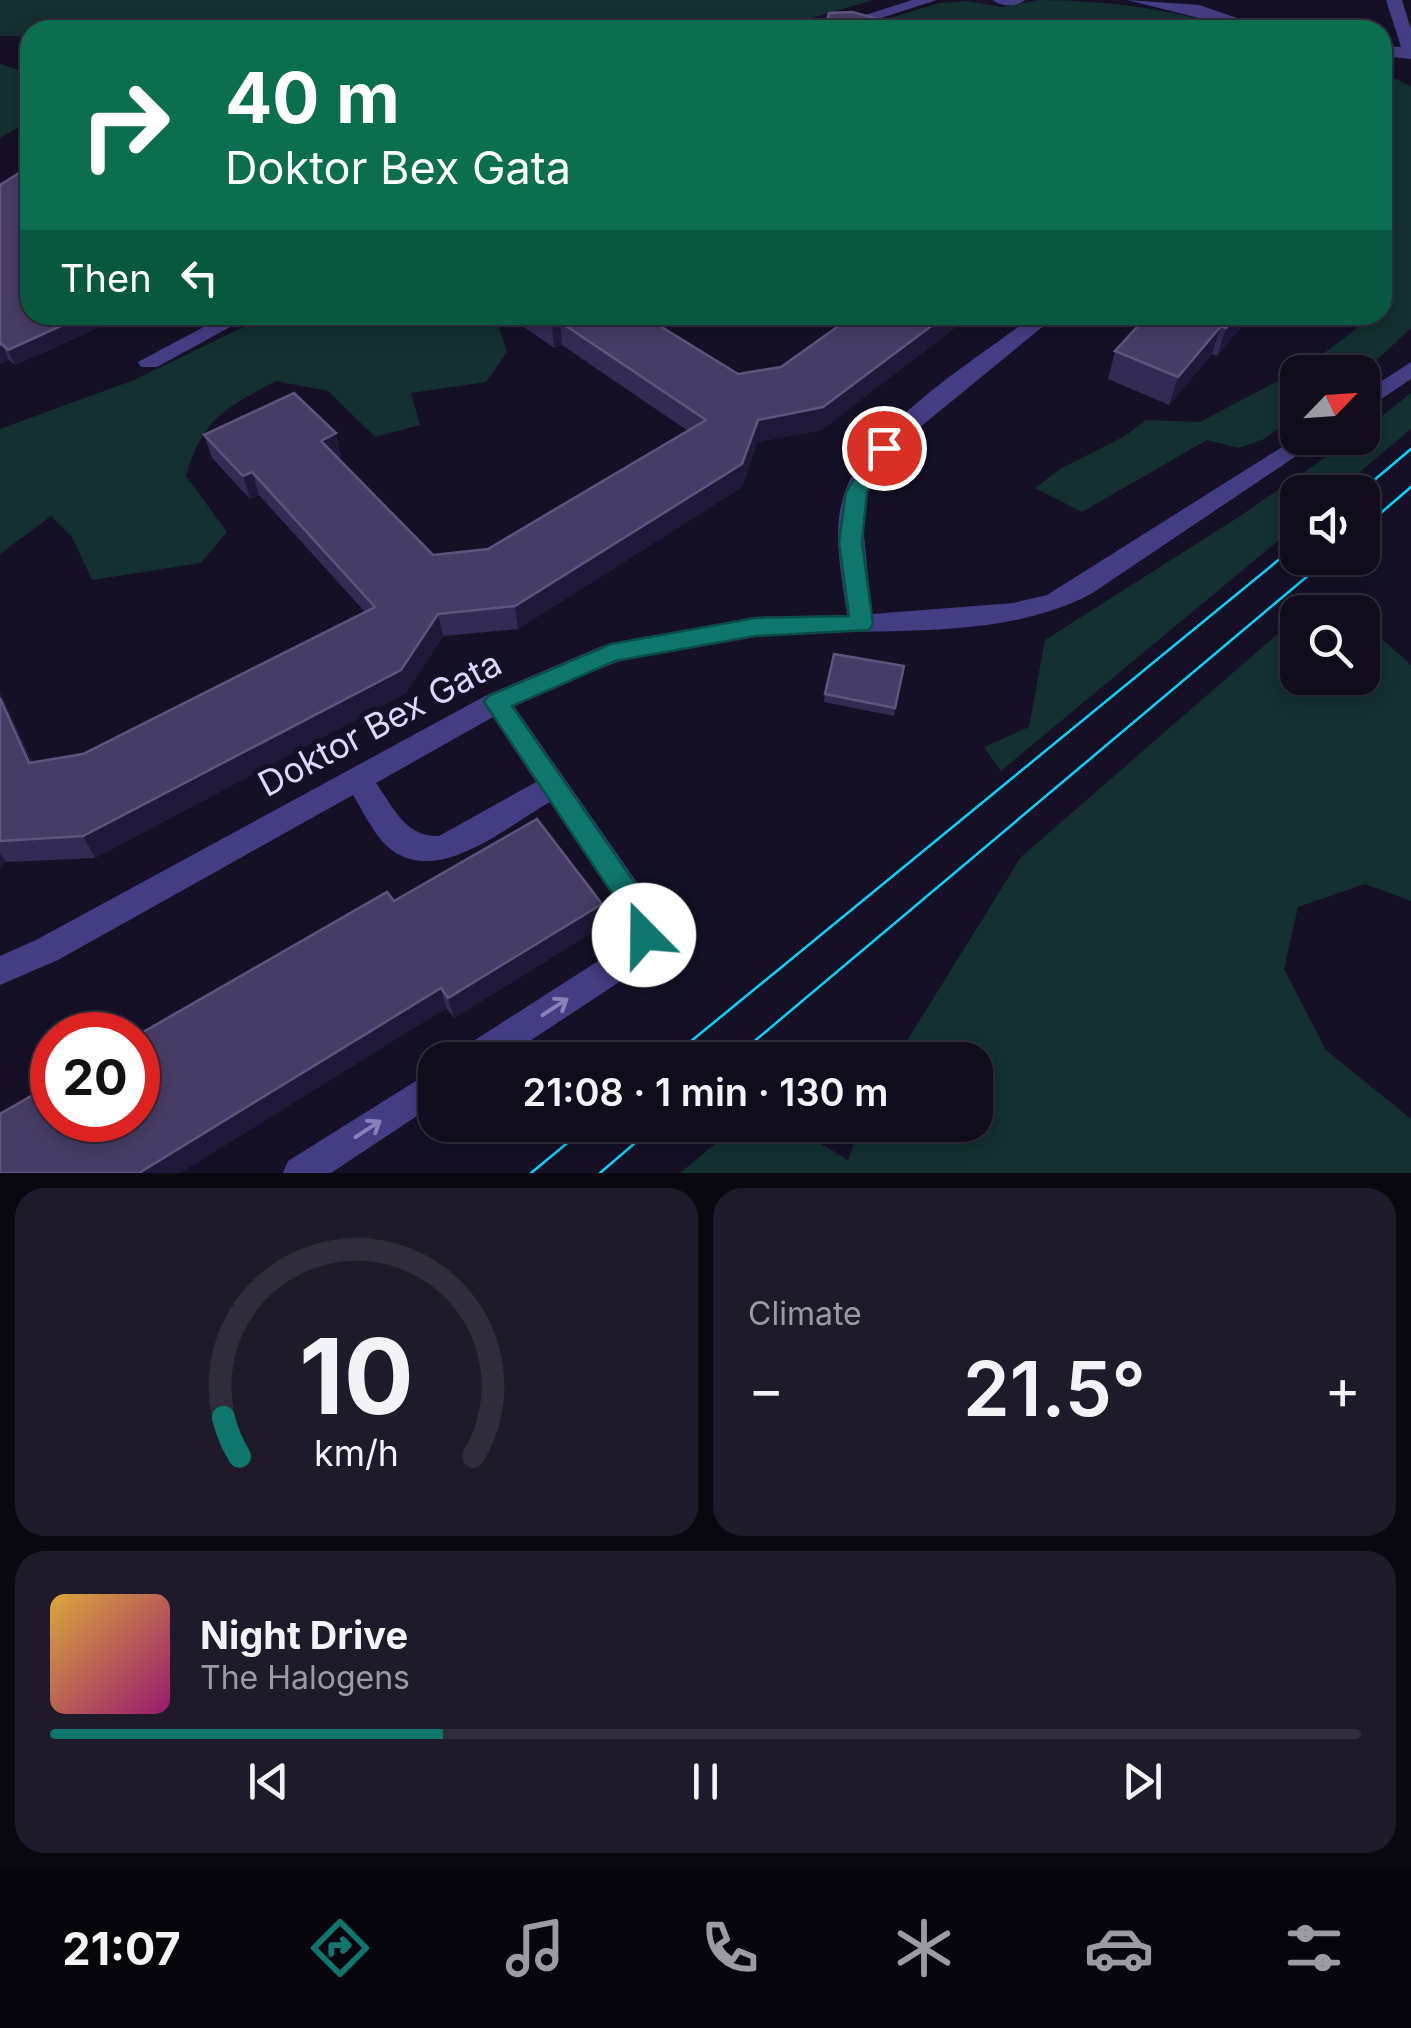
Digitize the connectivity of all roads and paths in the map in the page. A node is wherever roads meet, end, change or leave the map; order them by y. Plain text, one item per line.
1 (929, 0) edge
2 (1001, 0) edge
3 (1016, 0) edge
4 (1134, 0) edge
5 (1394, 0) edge
6 (861, 20) edge
7 (1232, 20) edge
8 (1410, 53) edge
9 (222, 325) edge
10 (1035, 325) edge
11 (149, 362) dead end
12 (1411, 369) edge
13 (1380, 392) edge
14 (1286, 455) edge
15 (861, 624) junction
16 (496, 702) junction
17 (356, 777) junction
18 (556, 785) junction
19 (0, 971) edge
20 (501, 1042) edge
21 (418, 1096) edge
22 (300, 1173) edge

1 - 6 street
2 - 3 street
4 - 7 street
5 - 8 street
9 - 11 street
10 - 15 street
12 - 13 street
14 - 15 street, Doktor Bex Gata
15 - 16 street, Doktor Bex Gata
16 - 17 street, Doktor Bex Gata
16 - 18 street
17 - 18 street
17 - 19 street, Doktor Bex Gata
20 -> 18 street
22 -> 21 street

